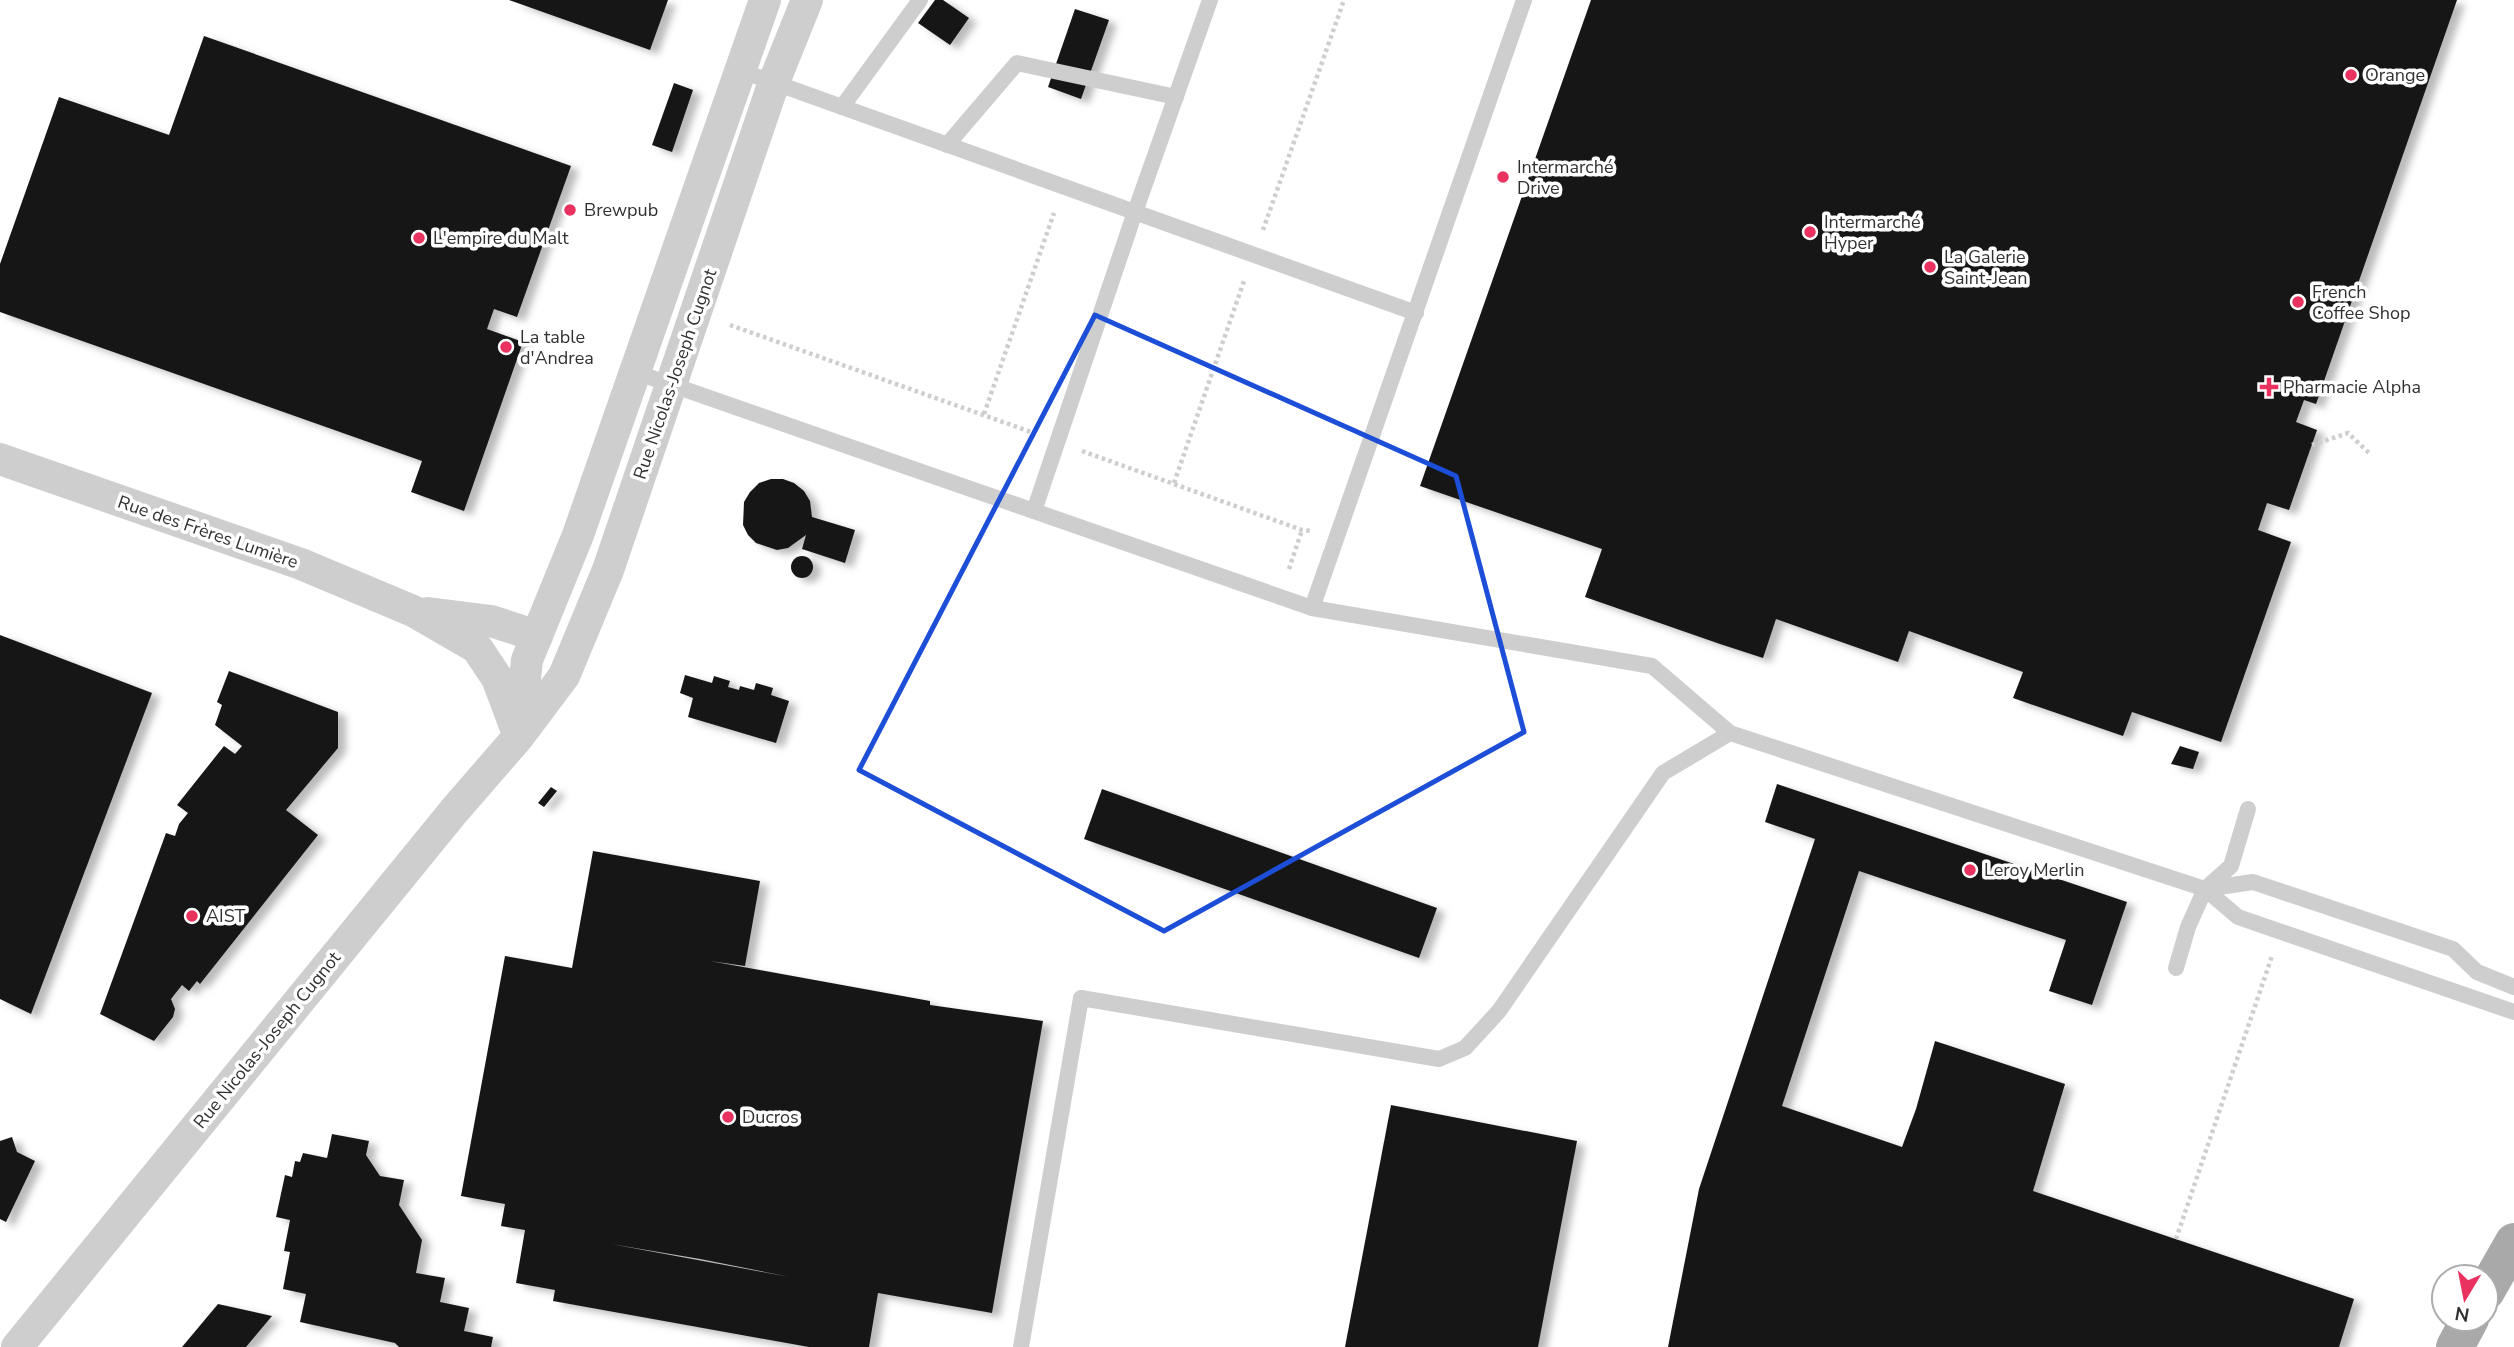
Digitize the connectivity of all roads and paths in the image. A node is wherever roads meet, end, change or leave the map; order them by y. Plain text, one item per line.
1 (765, 0) edge
2 (807, 0) edge
3 (920, 0) edge
4 (1210, 0) edge
5 (1524, 0) edge
6 (742, 71) junction
7 (774, 82) junction
8 (1176, 97) junction
9 (842, 107) junction
10 (947, 145) junction
11 (1063, 186) junction
12 (1135, 212) junction
13 (695, 313) junction
14 (1416, 313) junction
15 (635, 372) junction
16 (671, 384) junction
17 (984, 414) junction
18 (1057, 442) junction
19 (2312, 445) dead end
20 (2370, 453) dead end
21 (0, 459) edge
22 (1034, 511) junction
23 (1342, 523) junction
24 (1301, 530) junction
25 (1280, 597) junction
26 (1312, 608) junction
27 (413, 611) junction
28 (537, 636) junction
29 (1730, 733) junction
30 (519, 736) junction
31 (2248, 808) dead end
32 (2205, 889) junction
33 (2279, 933) junction
34 (2176, 968) dead end
35 (2514, 987) edge
36 (2514, 1012) edge
37 (2176, 1239) dead end
38 (2514, 1242) edge
39 (2500, 1266) edge
40 (17, 1347) edge
41 (1021, 1347) edge

1 - 6 street
2 - 7 street, Rue Nicolas-Joseph Cugnot
3 - 9 lane
4 - 8 lane
5 - 14 lane
6 - 7 lane
6 - 15 street
7 - 9 lane
7 - 13 street, Rue Nicolas-Joseph Cugnot
8 - 10 lane
8 - 12 lane
9 - 10 lane
10 - 11 lane
11 - 12 lane
11 - 17 path
12 - 14 lane
12 - 18 lane
13 - 16 street, Rue Nicolas-Joseph Cugnot
13 - 17 path
14 - 23 lane
15 - 16 lane
15 - 28 street
16 - 22 lane
16 - 30 street, Rue Nicolas-Joseph Cugnot
17 - 18 path
18 - 22 lane
18 - 24 path
19 - 20 path
21 - 27 street, Rue des Frères Lumière
22 - 25 lane
23 - 24 path
23 - 26 lane
24 - 25 path
25 - 26 lane
26 - 29 lane
27 - 28 street, Rue des Frères Lumière
27 - 30 street, Rue des Frères Lumière
28 - 30 street
29 - 32 lane
29 - 41 lane
30 - 40 street, Rue Nicolas-Joseph Cugnot
31 - 32 lane
32 - 33 lane
32 - 34 lane
32 - 35 lane
33 - 36 lane
33 - 37 path
38 - 39 main road

